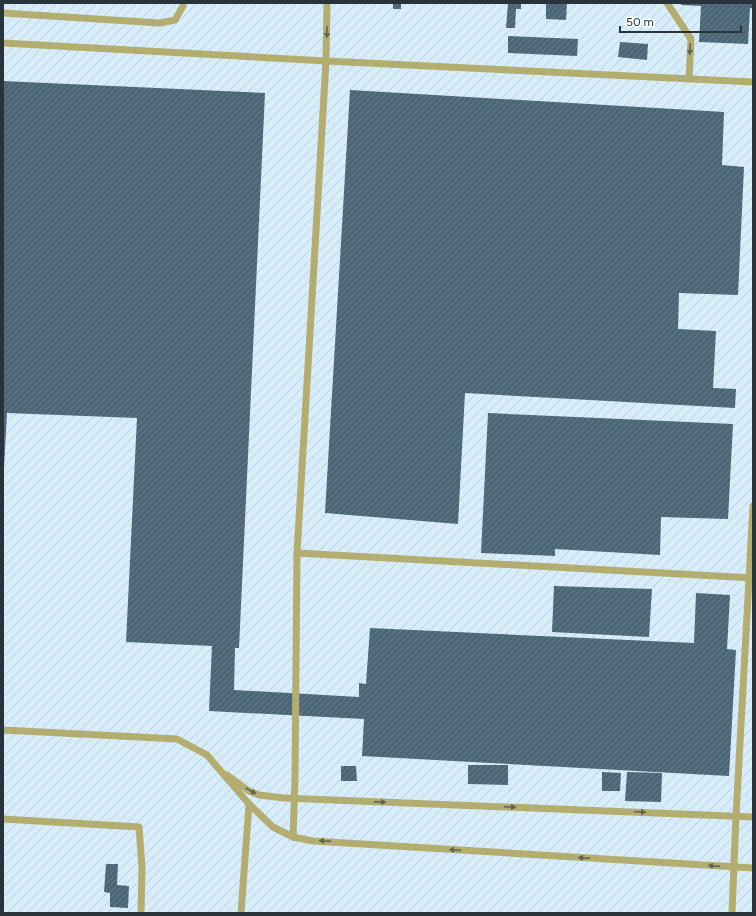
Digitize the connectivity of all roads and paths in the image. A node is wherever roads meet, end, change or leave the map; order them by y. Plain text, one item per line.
1 (183, 3) edge
2 (328, 3) edge
3 (667, 3) edge
4 (3, 13) edge
5 (3, 43) edge
6 (326, 61) junction
7 (689, 79) junction
8 (753, 82) edge
9 (753, 506) edge
10 (297, 553) junction
11 (751, 578) edge
12 (3, 730) edge
13 (219, 769) junction
14 (294, 798) junction
15 (249, 804) junction
16 (736, 816) junction
17 (753, 817) edge
18 (3, 820) edge
19 (293, 837) junction
20 (734, 868) junction
21 (753, 868) edge
22 (141, 913) edge
23 (241, 913) edge
24 (732, 913) edge

1 - 4 lane
2 -> 6 lane
3 -> 7 lane
5 - 6 lane
6 - 7 lane
6 - 10 lane
7 - 8 lane
9 - 11 lane
10 - 11 lane
10 - 14 lane
11 - 16 lane
12 - 13 lane
13 -> 14 lane
13 - 15 lane
14 -> 16 lane
14 - 19 lane
15 - 19 lane
15 - 23 lane
16 - 17 lane
16 - 20 lane
18 - 22 lane
20 -> 19 lane
20 - 21 lane
20 - 24 lane

